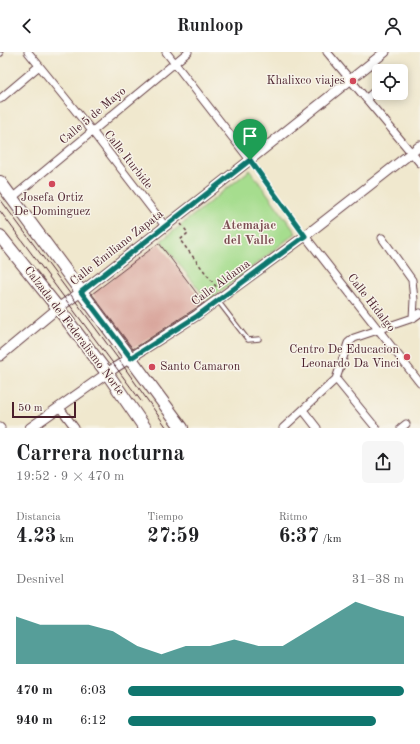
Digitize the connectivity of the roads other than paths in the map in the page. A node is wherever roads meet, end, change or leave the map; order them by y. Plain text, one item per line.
1 (28, 52) edge
2 (166, 52) edge
3 (188, 52) edge
4 (327, 52) edge
5 (385, 52) edge
6 (175, 63) junction
7 (39, 66) junction
8 (350, 80) junction
9 (372, 93) edge
10 (0, 99) edge
11 (366, 99) junction
12 (92, 131) junction
13 (420, 146) edge
14 (412, 153) junction
15 (250, 160) junction
16 (420, 163) edge
17 (0, 182) edge
18 (12, 198) junction
19 (165, 226) junction
20 (0, 236) edge
21 (305, 236) junction
22 (382, 238) dead end
23 (81, 292) junction
24 (217, 301) junction
25 (58, 308) junction
26 (420, 313) edge
27 (413, 318) junction
28 (377, 329) junction
29 (259, 339) dead end
30 (0, 356) edge
31 (131, 358) junction
32 (107, 373) junction
33 (336, 379) junction
34 (420, 383) edge
35 (60, 408) junction
36 (303, 410) junction
37 (30, 428) edge
38 (75, 428) edge
39 (145, 428) edge
40 (182, 428) edge
41 (283, 428) edge
42 (317, 428) edge
43 (376, 428) edge

1 - 7 street, Calle Iturbide
2 - 6 street
3 - 6 street, Calle 5 de Mayo
4 - 8 street
5 - 8 street, Calle Emiliano Zapata
6 - 12 street, Calle 5 de Mayo
6 - 15 street
7 - 10 street
7 - 12 street, Calle Iturbide
8 - 11 street
8 - 15 street, Calle Emiliano Zapata
9 - 11 street
11 - 14 street
12 - 18 street, Calle 5 de Mayo
12 - 19 street, Calle Iturbide
13 - 14 street, Calle Aldama
14 - 16 street
14 - 21 street, Calle Aldama
15 - 19 street, Calle Emiliano Zapata
17 - 18 main road
18 - 23 main road
19 - 23 street, Calle Emiliano Zapata
20 - 25 main road, Calzada del Federalismo Norte
21 - 24 street, Calle Aldama
21 - 28 street, Calle Hidalgo
22 - 27 street
23 - 25 street, Calle Emiliano Zapata
23 - 31 main road
24 - 29 lane
24 - 31 street, Calle Aldama
25 - 30 street, Calle Emiliano Zapata
25 - 32 main road, Calzada del Federalismo Norte
26 - 27 street
27 - 28 street
28 - 33 street
28 - 34 street, Calle Hidalgo
31 - 32 street, Calle Aldama
31 - 40 main road
32 - 35 street, Calle Aldama
32 - 39 main road, Calzada del Federalismo Norte
33 - 36 street
33 - 43 street
35 - 37 street, Calle Aldama
35 - 38 street
36 - 41 street
36 - 42 street

